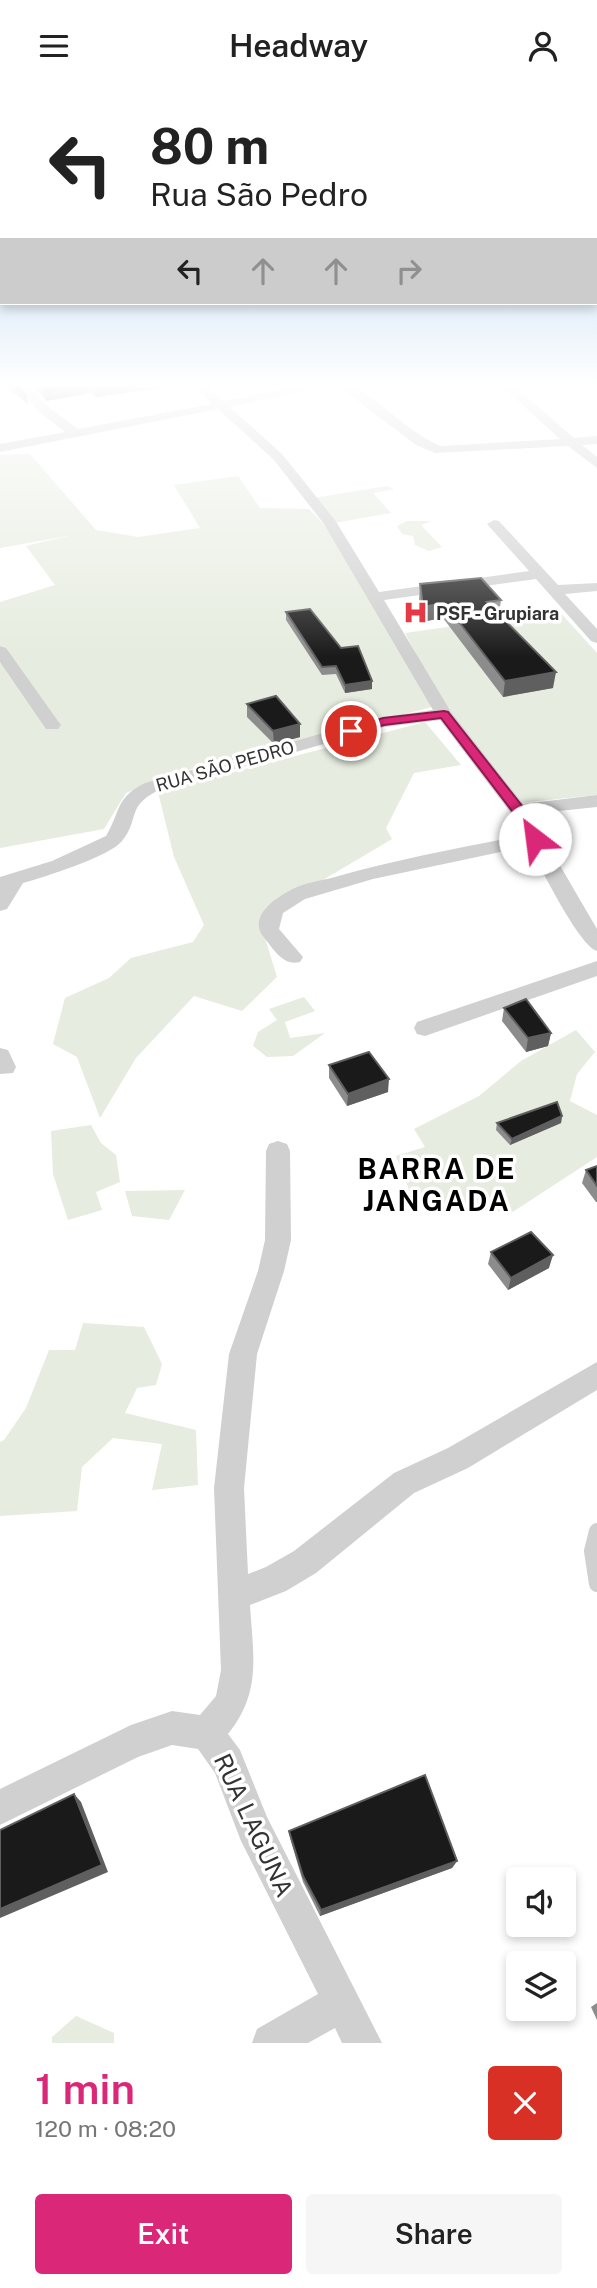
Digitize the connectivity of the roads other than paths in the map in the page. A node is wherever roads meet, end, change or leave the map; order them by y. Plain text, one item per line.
1 (293, 475) edge
2 (494, 524) dead end
3 (540, 574) junction
4 (597, 587) edge
5 (555, 590) junction
6 (374, 597) junction
7 (597, 639) edge
8 (0, 651) edge
9 (444, 714) junction
10 (52, 725) dead end
11 (597, 801) edge
12 (518, 810) junction
13 (535, 839) junction
14 (8, 882) edge
15 (0, 904) edge
16 (597, 944) edge
17 (293, 957) dead end
18 (597, 968) edge
19 (425, 1028) dead end
20 (278, 1151) dead end
21 (597, 1375) edge
22 (597, 1531) edge
23 (597, 1584) edge
24 (234, 1595) junction
25 (207, 1733) junction
26 (0, 1807) edge
27 (341, 2003) junction
28 (271, 2043) edge
29 (363, 2043) edge

1 - 6 street
2 - 3 street
3 - 5 street
3 - 6 street
4 - 5 street
5 - 7 street
6 - 9 street
8 - 10 street
9 - 12 street
9 - 14 street, RUA SÃO PEDRO
11 - 12 street
12 - 13 street
13 - 16 street
13 - 17 street
14 - 15 street
18 - 19 street
20 - 24 street
21 - 24 street
22 - 23 lane
24 - 25 street
25 - 26 street, RUA LAGUNA
25 - 27 street, RUA LAGUNA
27 - 28 street
27 - 29 street, RUA LAGUNA

